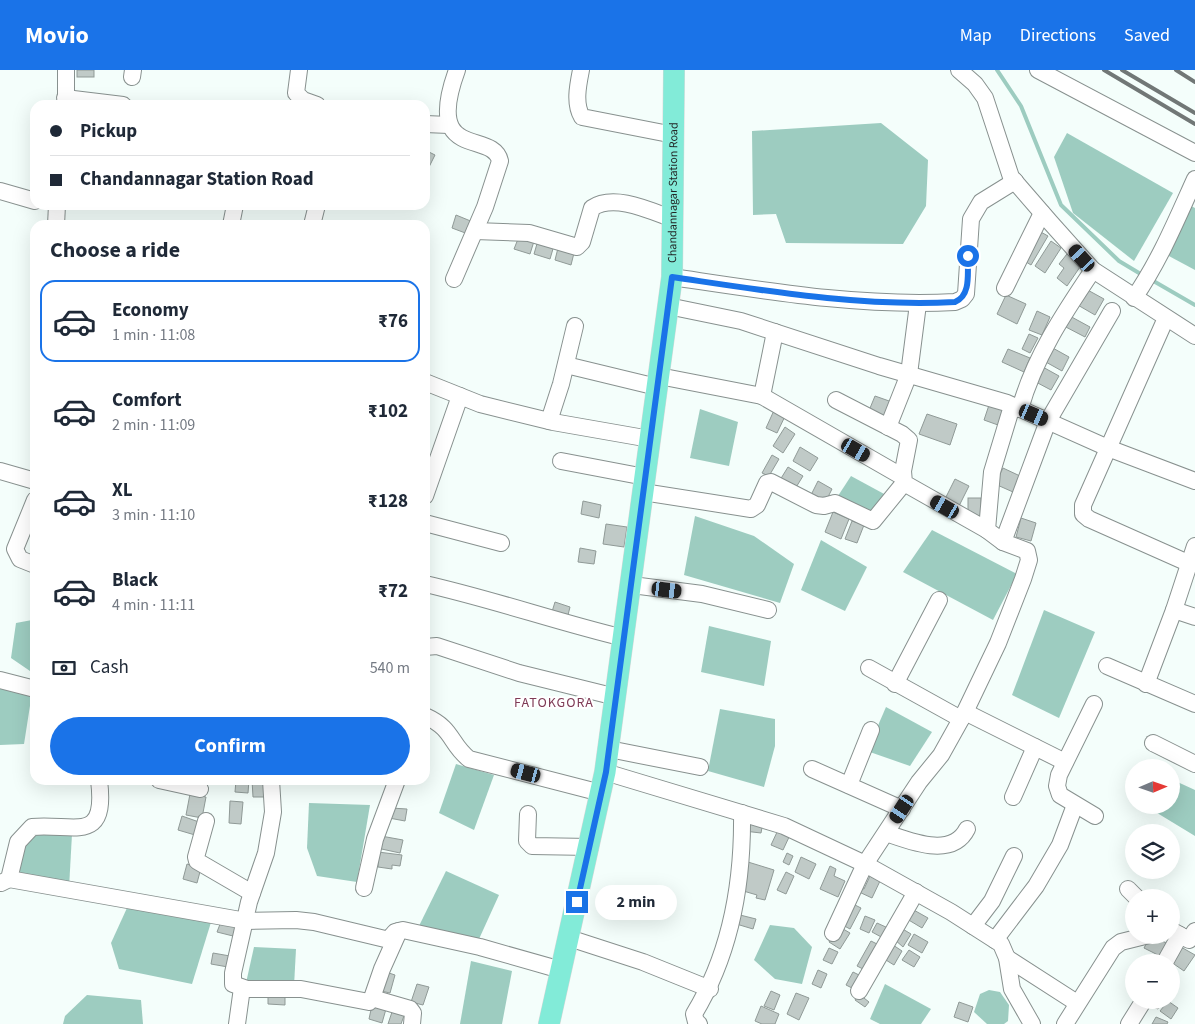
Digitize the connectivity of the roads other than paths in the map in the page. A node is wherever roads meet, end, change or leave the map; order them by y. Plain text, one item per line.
1 (66, 70) edge
2 (299, 70) edge
3 (457, 70) edge
4 (581, 70) edge
5 (674, 70) edge
6 (958, 70) edge
7 (1038, 70) edge
8 (65, 100) edge
9 (303, 100) edge
10 (430, 124) edge
11 (449, 125) junction
12 (674, 135) junction
13 (1195, 153) edge
14 (1195, 179) edge
15 (1015, 182) junction
16 (0, 191) edge
17 (30, 200) edge
18 (1042, 214) junction
19 (673, 219) junction
20 (475, 231) junction
21 (1093, 270) junction
22 (672, 277) junction
23 (454, 279) dead end
24 (1006, 288) dead end
25 (1134, 298) junction
26 (918, 304) junction
27 (668, 306) junction
28 (1112, 311) dead end
29 (1166, 318) junction
30 (575, 326) dead end
31 (775, 332) junction
32 (1195, 336) edge
33 (566, 365) junction
34 (909, 374) junction
35 (658, 382) junction
36 (430, 384) edge
37 (460, 396) junction
38 (762, 396) junction
39 (836, 400) dead end
40 (1016, 407) junction
41 (549, 421) junction
42 (1048, 421) junction
43 (888, 427) junction
44 (650, 439) junction
45 (1108, 448) junction
46 (561, 461) dead end
47 (0, 471) edge
48 (30, 480) edge
49 (904, 480) junction
50 (1195, 481) edge
51 (430, 482) edge
52 (644, 484) junction
53 (30, 513) edge
54 (430, 524) edge
55 (987, 530) junction
56 (1003, 542) junction
57 (501, 543) dead end
58 (1195, 546) edge
59 (30, 563) edge
60 (1188, 563) junction
61 (430, 585) edge
62 (632, 585) junction
63 (939, 600) dead end
64 (768, 610) dead end
65 (1174, 610) junction
66 (1195, 617) edge
67 (624, 638) junction
68 (430, 646) edge
69 (1107, 666) dead end
70 (869, 668) dead end
71 (0, 680) edge
72 (895, 684) junction
73 (1146, 684) junction
74 (30, 688) edge
75 (616, 698) junction
76 (1094, 704) dead end
77 (1195, 704) edge
78 (963, 716) junction
79 (430, 719) edge
80 (871, 730) dead end
81 (1153, 743) dead end
82 (1035, 747) junction
83 (609, 749) junction
84 (1065, 762) junction
85 (1195, 764) edge
86 (700, 767) dead end
87 (812, 769) dead end
88 (603, 782) junction
89 (100, 785) edge
90 (182, 785) edge
91 (271, 785) edge
92 (395, 785) edge
93 (849, 785) junction
94 (200, 789) dead end
95 (1013, 796) dead end
96 (1075, 805) junction
97 (902, 809) junction
98 (742, 813) junction
99 (528, 814) dead end
100 (1095, 816) dead end
101 (206, 821) dead end
102 (967, 830) dead end
103 (886, 833) junction
104 (590, 847) junction
105 (1014, 856) dead end
106 (865, 864) junction
107 (4, 881) edge
108 (364, 888) dead end
109 (252, 892) junction
110 (916, 892) junction
111 (246, 921) junction
112 (973, 926) junction
113 (399, 931) junction
114 (833, 933) dead end
115 (1182, 935) edge
116 (569, 938) junction
117 (996, 940) junction
118 (1125, 941) edge
119 (1170, 954) edge
120 (1007, 958) junction
121 (561, 970) junction
122 (242, 988) junction
123 (710, 988) junction
124 (859, 991) dead end
125 (372, 998) junction
126 (1077, 1003) junction
127 (1138, 1009) edge
128 (237, 1024) edge
129 (412, 1024) edge
130 (549, 1024) edge
131 (699, 1024) edge
132 (1032, 1024) edge
133 (1066, 1024) edge
134 (1129, 1024) edge

1 - 8 street
2 - 9 street
3 - 11 street
4 - 12 street
5 - 12 main road, Chandannagar Station Road
6 - 15 street
7 - 13 street
10 - 11 street
11 - 20 street
12 - 19 main road, Chandannagar Station Road
14 - 25 street
15 - 18 street
15 - 26 street
16 - 17 street
18 - 21 street
18 - 24 street
19 - 20 street
19 - 22 main road, Chandannagar Station Road
20 - 23 street
21 - 25 street
21 - 40 street
22 - 26 street
22 - 27 main road, Chandannagar Station Road
25 - 29 street
26 - 34 street
27 - 31 street
27 - 35 main road, Chandannagar Station Road
28 - 42 street
29 - 32 street
29 - 45 street
30 - 33 street
31 - 34 street
31 - 38 street
33 - 35 street
33 - 41 street
34 - 40 street
34 - 43 street
35 - 38 street
35 - 44 main road, Chandannagar Station Road
36 - 37 street
37 - 41 street
37 - 51 street
38 - 49 street
39 - 43 street
40 - 42 street
40 - 55 street
41 - 44 street
42 - 45 street
42 - 56 street
43 - 49 street
44 - 52 main road, Chandannagar Station Road
45 - 50 street
45 - 60 street
46 - 52 street
47 - 48 street
49 - 52 street
49 - 55 street
52 - 62 main road, Chandannagar Station Road
53 - 59 street
54 - 57 street
55 - 56 street
56 - 78 street
58 - 60 street
60 - 65 street
61 - 67 street
62 - 64 street
62 - 67 main road, Chandannagar Station Road
63 - 72 street
65 - 66 street
65 - 73 street
67 - 75 main road, Chandannagar Station Road
68 - 75 street
69 - 73 street
70 - 72 street
71 - 74 street
72 - 78 street
73 - 77 street
75 - 83 main road, Chandannagar Station Road
76 - 84 street
78 - 82 street
78 - 97 street
79 - 88 street
80 - 93 street
81 - 85 street
82 - 84 street
82 - 95 street
83 - 86 street
83 - 88 main road, Chandannagar Station Road
84 - 96 street
87 - 93 street
88 - 98 street
88 - 104 main road, Chandannagar Station Road
89 - 107 street
90 - 94 street
91 - 109 street
92 - 108 street
93 - 97 street
96 - 100 street
96 - 117 street
97 - 103 street
98 - 106 street
98 - 123 street
99 - 104 street
101 - 109 street
102 - 103 street
103 - 106 street
104 - 116 main road, Chandannagar Station Road
105 - 112 street
106 - 110 street
106 - 114 street
107 - 111 street
109 - 111 street
110 - 112 street
110 - 124 street
111 - 113 street
111 - 122 street
112 - 117 street
113 - 121 street
113 - 125 street
115 - 119 street
116 - 121 main road, Chandannagar Station Road
116 - 123 street
117 - 120 street
118 - 126 street
120 - 126 street
120 - 132 street
121 - 130 main road, Chandannagar Station Road
122 - 125 street
122 - 128 street
123 - 131 street
125 - 129 street
126 - 133 street
127 - 134 street

